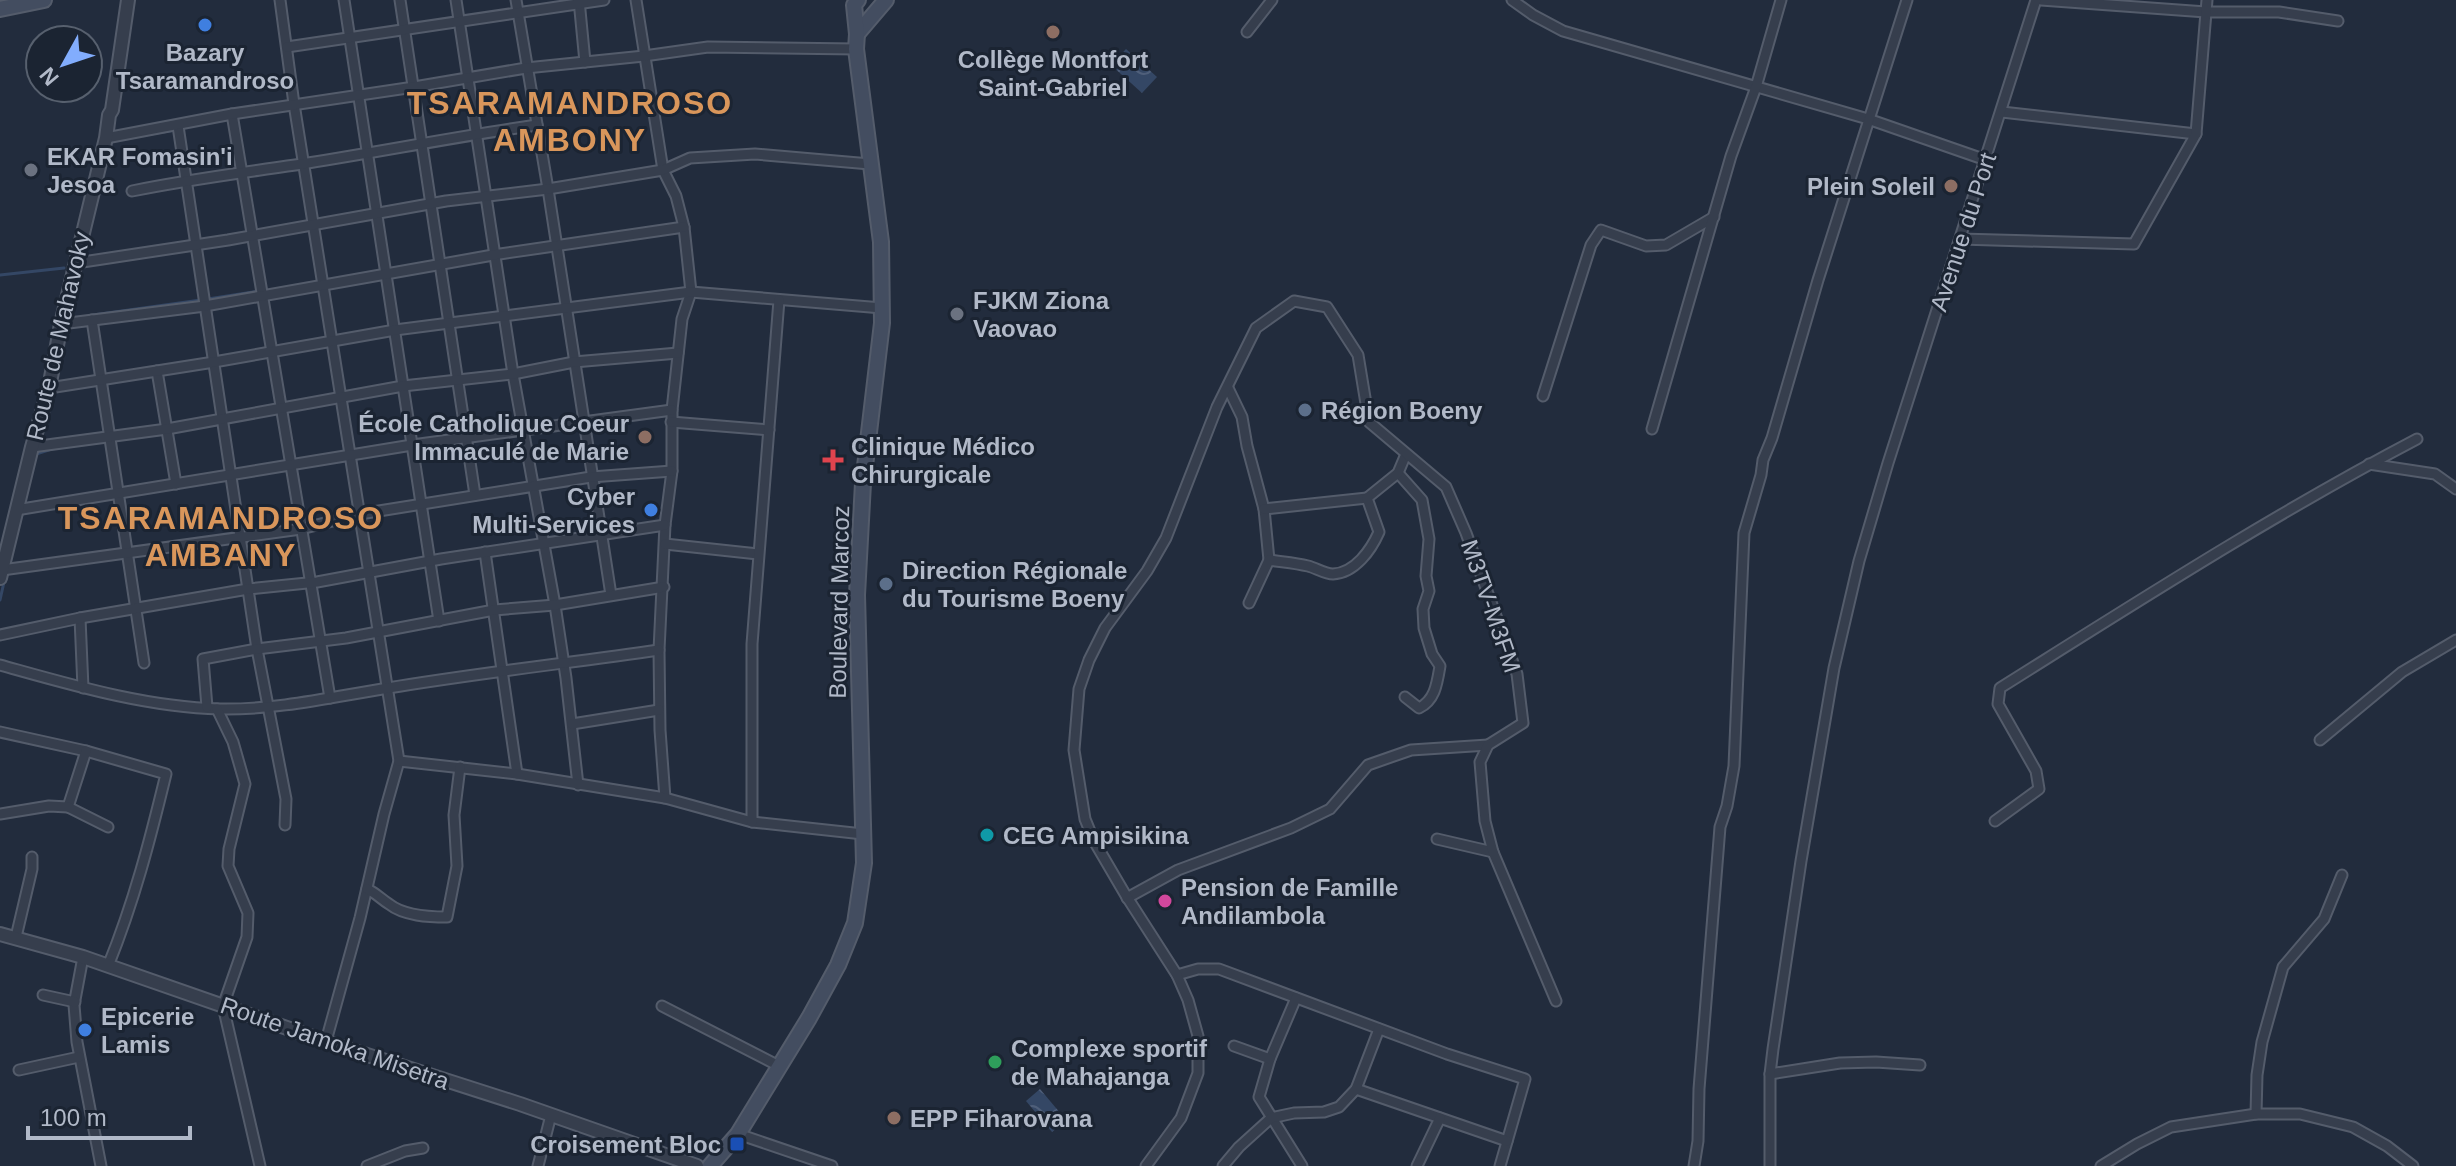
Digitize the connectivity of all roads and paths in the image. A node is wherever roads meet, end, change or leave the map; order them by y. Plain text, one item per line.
1 (44, 0) edge
2 (128, 0) edge
3 (280, 0) edge
4 (344, 0) edge
5 (400, 0) edge
6 (456, 0) edge
7 (516, 0) edge
8 (604, 0) edge
9 (636, 0) edge
10 (886, 0) edge
11 (1272, 0) edge
12 (1512, 0) edge
13 (1781, 0) edge
14 (1907, 0) edge
15 (2038, 0) edge
16 (2207, 0) edge
17 (579, 2) edge
18 (855, 2) edge
19 (0, 9) edge
20 (2206, 12) junction
21 (517, 13) junction
22 (458, 21) junction
23 (2338, 21) dead end
24 (405, 29) junction
25 (1247, 32) dead end
26 (350, 37) junction
27 (857, 42) junction
28 (287, 47) junction
29 (644, 56) junction
30 (585, 62) junction
31 (526, 68) junction
32 (467, 77) junction
33 (414, 87) junction
34 (1756, 87) junction
35 (359, 95) junction
36 (294, 104) junction
37 (2002, 112) junction
38 (232, 114) junction
39 (1868, 119) junction
40 (537, 125) junction
41 (178, 126) junction
42 (475, 134) junction
43 (2196, 134) junction
44 (106, 138) junction
45 (422, 143) junction
46 (368, 153) junction
47 (1986, 160) junction
48 (304, 164) junction
49 (870, 164) junction
50 (663, 170) junction
51 (241, 172) junction
52 (186, 180) junction
53 (548, 189) junction
54 (132, 191) dead end
55 (485, 196) junction
56 (431, 204) junction
57 (377, 213) junction
58 (1714, 217) junction
59 (314, 225) junction
60 (684, 227) junction
61 (252, 235) junction
62 (1960, 239) junction
63 (196, 244) junction
64 (557, 245) junction
65 (493, 255) junction
66 (76, 263) junction
67 (440, 264) junction
68 (386, 275) junction
69 (323, 286) junction
70 (691, 292) junction
71 (262, 295) junction
72 (779, 300) junction
73 (205, 306) junction
74 (565, 307) junction
75 (882, 308) junction
76 (504, 315) junction
77 (92, 320) junction
78 (449, 322) junction
79 (61, 324) junction
80 (395, 330) junction
81 (332, 342) junction
82 (272, 351) junction
83 (678, 353) junction
84 (214, 362) junction
85 (574, 362) junction
86 (157, 371) junction
87 (513, 374) junction
88 (101, 380) junction
89 (458, 380) junction
90 (403, 386) junction
91 (49, 388) junction
92 (1228, 388) junction
93 (1543, 396) dead end
94 (341, 397) junction
95 (281, 407) junction
96 (672, 410) junction
97 (222, 419) junction
98 (584, 420) junction
99 (671, 422) junction
100 (167, 429) junction
101 (524, 429) junction
102 (1652, 429) dead end
103 (769, 430) junction
104 (110, 436) junction
105 (466, 438) junction
106 (2417, 439) dead end
107 (412, 445) junction
108 (32, 447) junction
109 (1406, 454) junction
110 (350, 455) junction
111 (2368, 464) junction
112 (291, 466) junction
113 (672, 471) junction
114 (1398, 473) junction
115 (231, 475) junction
116 (591, 477) junction
117 (176, 484) junction
118 (534, 487) junction
119 (2456, 489) edge
120 (118, 494) junction
121 (475, 495) junction
122 (1367, 498) junction
123 (421, 503) junction
124 (1264, 509) junction
125 (16, 510) junction
126 (360, 514) junction
127 (665, 525) junction
128 (301, 529) junction
129 (603, 534) junction
130 (240, 538) junction
131 (544, 543) junction
132 (665, 544) junction
133 (485, 552) junction
134 (127, 553) junction
135 (758, 554) junction
136 (1269, 560) junction
137 (430, 561) junction
138 (1, 574) edge
139 (369, 574) junction
140 (314, 582) junction
141 (664, 587) junction
142 (248, 589) junction
143 (611, 595) junction
144 (1249, 603) dead end
145 (555, 605) junction
146 (136, 608) junction
147 (494, 610) junction
148 (80, 618) junction
149 (439, 621) junction
150 (378, 631) junction
151 (0, 635) edge
152 (2456, 640) edge
153 (321, 642) junction
154 (257, 649) junction
155 (659, 650) junction
156 (144, 663) dead end
157 (563, 663) junction
158 (0, 665) edge
159 (503, 670) junction
160 (83, 688) junction
161 (388, 688) junction
162 (1405, 697) dead end
163 (330, 698) junction
164 (212, 708) junction
165 (269, 708) junction
166 (659, 710) junction
167 (572, 724) junction
168 (0, 732) edge
169 (2320, 740) dead end
170 (1488, 745) junction
171 (86, 751) junction
172 (399, 761) junction
173 (460, 767) junction
174 (517, 774) junction
175 (578, 785) junction
176 (665, 798) junction
177 (68, 807) junction
178 (0, 814) edge
179 (1995, 821) dead end
180 (752, 822) junction
181 (285, 825) dead end
182 (108, 827) dead end
183 (863, 834) junction
184 (1437, 839) dead end
185 (1493, 852) junction
186 (32, 857) dead end
187 (2342, 875) dead end
188 (367, 889) junction
189 (1127, 898) junction
190 (0, 934) edge
191 (16, 937) junction
192 (83, 957) junction
193 (108, 966) junction
194 (1177, 975) junction
195 (43, 995) dead end
196 (1296, 998) junction
197 (1556, 1001) dead end
198 (75, 1002) junction
199 (223, 1006) junction
200 (662, 1006) dead end
201 (1379, 1029) junction
202 (326, 1041) junction
203 (1234, 1046) dead end
204 (79, 1057) junction
205 (1270, 1059) junction
206 (1920, 1065) dead end
207 (779, 1066) junction
208 (19, 1070) dead end
209 (1770, 1074) junction
210 (1356, 1089) junction
211 (2256, 1114) junction
212 (551, 1115) junction
213 (1271, 1118) junction
214 (1440, 1118) junction
215 (738, 1134) junction
216 (1507, 1141) junction
217 (423, 1148) dead end
218 (670, 1156) junction
219 (101, 1166) edge
220 (260, 1166) edge
221 (367, 1166) edge
222 (538, 1166) edge
223 (681, 1166) edge
224 (697, 1166) edge
225 (710, 1166) edge
226 (832, 1166) edge
227 (1146, 1166) edge
228 (1223, 1166) edge
229 (1302, 1166) edge
230 (1417, 1166) edge
231 (1500, 1166) edge
232 (1694, 1166) edge
233 (1770, 1166) edge
234 (2101, 1166) edge
235 (2413, 1166) edge

1 - 19 main road
2 - 44 street, Route de Mahavoky
3 - 28 street
4 - 26 street
5 - 24 street
6 - 22 street
7 - 21 street
8 - 17 street
9 - 29 street
10 - 27 main road
11 - 25 street
12 - 34 street
13 - 34 street
14 - 39 street
15 - 20 street
15 - 37 street, Avenue du Port
16 - 20 street
17 - 21 street
17 - 30 street
18 - 27 main road, Boulevard Marcoz
20 - 23 street
20 - 43 street
21 - 22 street
21 - 31 street
22 - 24 street
22 - 32 street
24 - 26 street
24 - 33 street
26 - 28 street
26 - 35 street
27 - 29 street
27 - 49 main road, Boulevard Marcoz
28 - 36 street
29 - 30 street
29 - 50 street
30 - 31 street
31 - 32 street
31 - 40 street
32 - 33 street
32 - 42 street
33 - 35 street
33 - 45 street
34 - 39 street
34 - 58 street
35 - 36 street
35 - 46 street
36 - 38 street
36 - 48 street
37 - 43 street
37 - 47 street, Avenue du Port
38 - 41 street
38 - 51 street
39 - 47 street
39 - 232 street
40 - 42 street
40 - 53 street
41 - 44 street
41 - 52 street
42 - 45 street
42 - 55 street
43 - 62 street
44 - 66 street, Route de Mahavoky
45 - 46 street
45 - 56 street
46 - 48 street
46 - 57 street
47 - 62 street, Avenue du Port
48 - 51 street
48 - 59 street
49 - 50 street
49 - 75 main road, Boulevard Marcoz
50 - 53 street
50 - 60 street
51 - 52 street
51 - 61 street
52 - 54 street
52 - 63 street
53 - 55 street
53 - 64 street
55 - 56 street
55 - 65 street
56 - 57 street
56 - 67 street
57 - 59 street
57 - 68 street
58 - 93 street
58 - 102 street
59 - 61 street
59 - 69 street
60 - 64 street
60 - 70 street
61 - 63 street
61 - 71 street
62 - 209 street, Avenue du Port
63 - 66 street
63 - 73 street
64 - 65 street
64 - 74 street
65 - 67 street
65 - 76 street
66 - 79 street, Route de Mahavoky
67 - 68 street
67 - 78 street
68 - 69 street
68 - 80 street
69 - 71 street
69 - 81 street
70 - 72 street
70 - 74 street
70 - 83 street
71 - 73 street
71 - 82 street
72 - 75 street
72 - 103 street
73 - 77 street
73 - 84 street
74 - 76 street
74 - 85 street
75 - 183 main road, Boulevard Marcoz
76 - 78 street
76 - 87 street
77 - 79 street
77 - 88 street
78 - 80 street
78 - 89 street
79 - 91 street, Route de Mahavoky
80 - 81 street
80 - 90 street
81 - 82 street
81 - 94 street
82 - 84 street
82 - 95 street
83 - 85 street
83 - 96 street
84 - 86 street
84 - 97 street
85 - 87 street
85 - 98 street
86 - 88 street
86 - 100 street
87 - 89 street
87 - 101 street
88 - 91 street
88 - 104 street
89 - 90 street
89 - 105 street
90 - 94 street
90 - 107 street
91 - 108 street, Route de Mahavoky
92 - 109 street, M3TV-M3FM
92 - 124 street
92 - 189 street
94 - 95 street
94 - 110 street
95 - 97 street
95 - 112 street
96 - 98 street
96 - 99 street
97 - 100 street
97 - 115 street
98 - 101 street
98 - 116 street
99 - 103 street
99 - 113 street
100 - 104 street
100 - 117 street
101 - 105 street
101 - 118 street
103 - 135 street
104 - 108 street
104 - 120 street
105 - 107 street
105 - 121 street
106 - 111 street
107 - 110 street
107 - 123 street
108 - 125 street, Route de Mahavoky
109 - 114 street
109 - 170 street, M3TV-M3FM
110 - 112 street
110 - 126 street
111 - 119 street
111 - 179 street
112 - 115 street
112 - 128 street
113 - 116 street
113 - 127 street
114 - 122 street
114 - 162 street
115 - 117 street
115 - 130 street
116 - 118 street
116 - 129 street
117 - 120 street
118 - 121 street
118 - 131 street
120 - 125 street
120 - 134 street
121 - 123 street
122 - 124 street
122 - 136 street
123 - 126 street
123 - 137 street
124 - 136 street
125 - 138 street, Route de Mahavoky
126 - 128 street
126 - 139 street
127 - 129 street
127 - 132 street
128 - 130 street
128 - 140 street
129 - 131 street
129 - 143 street
130 - 134 street
130 - 142 street
131 - 133 street
131 - 145 street
132 - 135 street
132 - 141 street
133 - 137 street
133 - 147 street
134 - 138 street
134 - 146 street
135 - 180 street
136 - 144 street
137 - 139 street
137 - 149 street
139 - 140 street
139 - 150 street
140 - 142 street
140 - 153 street
141 - 143 street
141 - 155 street
142 - 146 street
142 - 154 street
143 - 145 street
145 - 147 street
145 - 157 street
146 - 148 street
146 - 156 street
147 - 149 street
147 - 159 street
148 - 151 street
148 - 160 street
149 - 150 street
150 - 153 street
150 - 161 street
152 - 169 street
153 - 154 street
153 - 163 street
154 - 164 street
154 - 165 street
155 - 157 street
155 - 166 street
157 - 159 street
157 - 167 street
158 - 160 street
159 - 161 street
159 - 174 street
160 - 164 street
161 - 163 street
161 - 172 street
163 - 165 street
164 - 165 street
164 - 199 street
165 - 181 street
166 - 167 street
166 - 176 street
167 - 175 street
168 - 171 street
170 - 185 street
170 - 189 street
171 - 177 street
171 - 193 street
172 - 173 street
172 - 188 street
173 - 174 street
173 - 188 street
174 - 175 street
175 - 176 street
176 - 180 street
177 - 178 street
177 - 182 street
180 - 183 street
183 - 207 main road, Boulevard Marcoz
184 - 185 street
185 - 197 street
186 - 191 street
187 - 211 street
188 - 202 street
189 - 194 street
190 - 191 street, Route Jamoka Misetra
191 - 192 street, Route Jamoka Misetra
192 - 193 street, Route Jamoka Misetra
192 - 198 street
193 - 199 street, Route Jamoka Misetra
194 - 196 street
194 - 227 street
195 - 198 street
196 - 201 street
196 - 205 street
198 - 204 street
199 - 202 street, Route Jamoka Misetra
199 - 220 street
200 - 207 street
201 - 210 street
201 - 216 street
202 - 212 street, Route Jamoka Misetra
203 - 205 street
204 - 208 street
204 - 219 street
205 - 213 street
206 - 209 street
207 - 215 main road, Boulevard Marcoz
209 - 233 street, Avenue du Port
210 - 213 street
210 - 214 street
211 - 234 street
211 - 235 street
212 - 218 street, Route Jamoka Misetra
212 - 222 street
213 - 228 street
213 - 229 street
214 - 216 street
214 - 230 street
215 - 225 main road, Boulevard Marcoz
215 - 226 street
216 - 231 street
217 - 221 street
218 - 223 street
218 - 224 street

